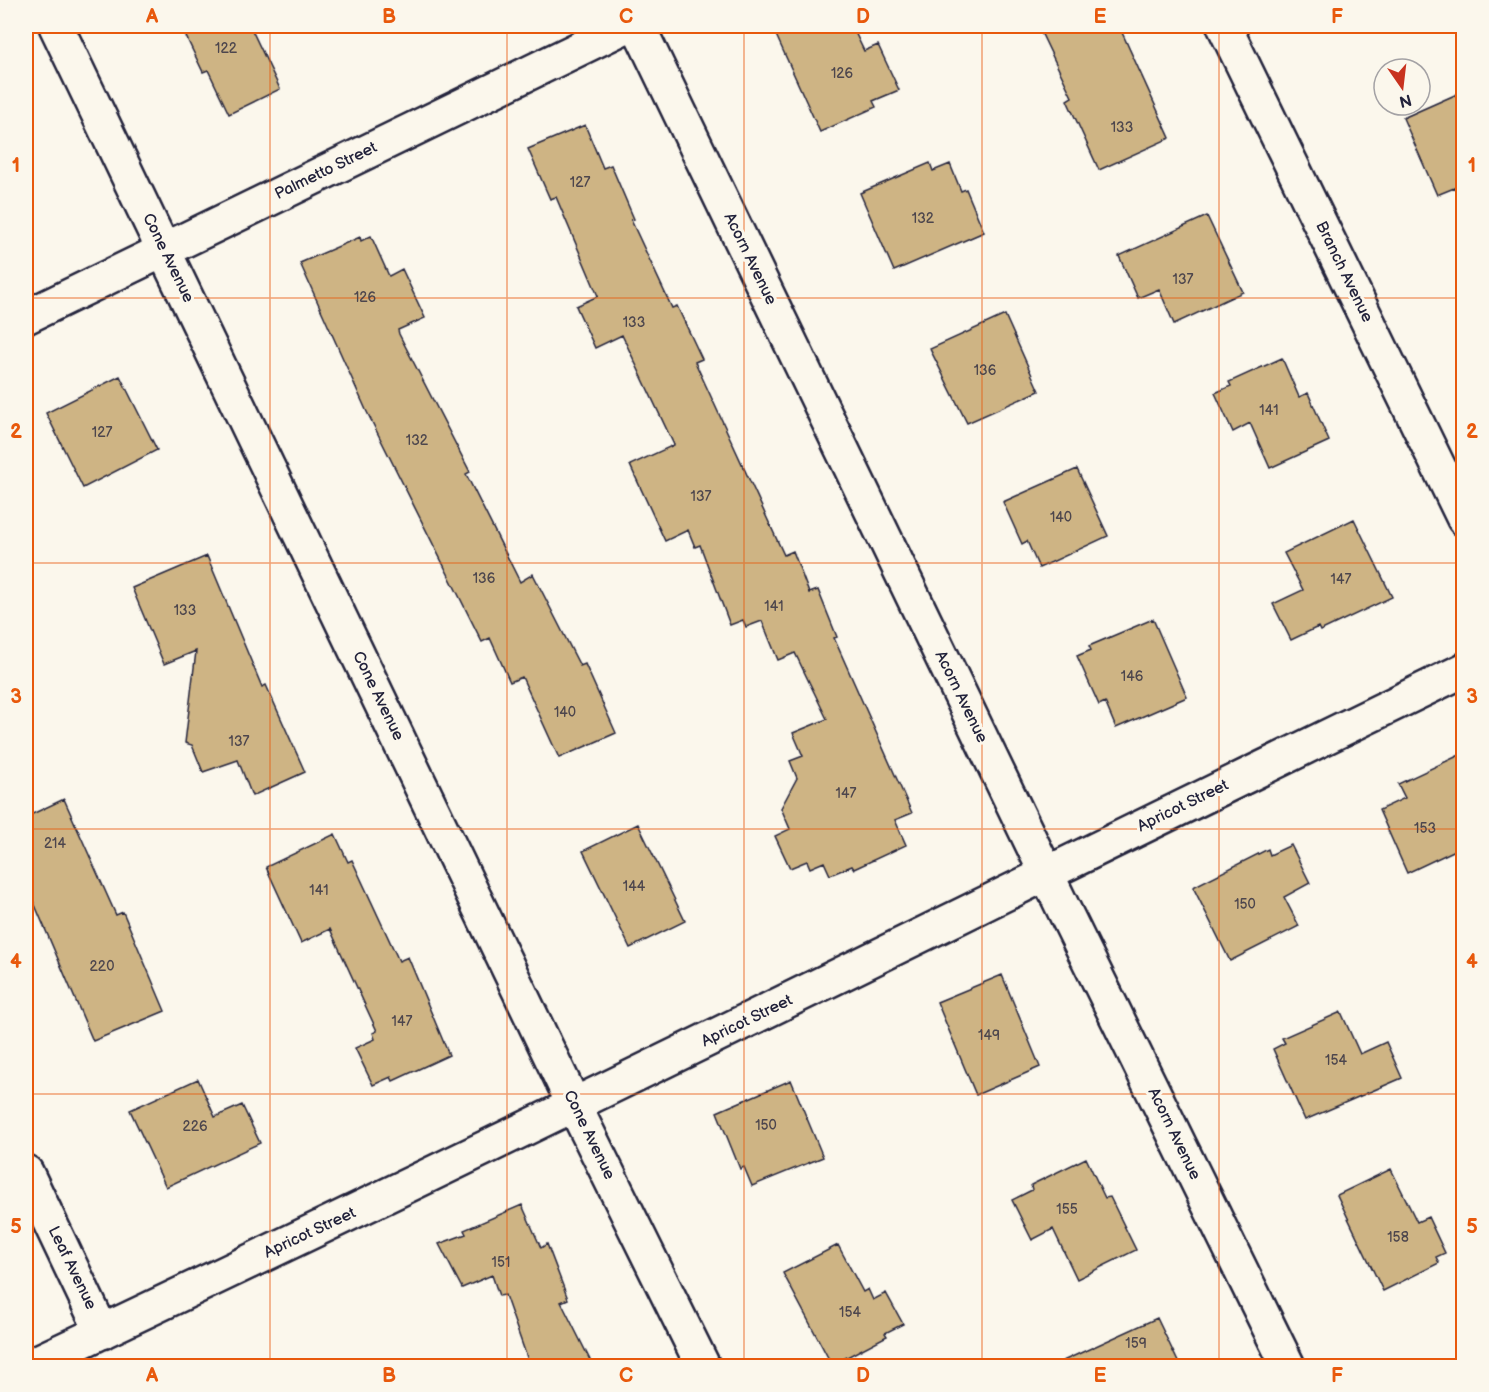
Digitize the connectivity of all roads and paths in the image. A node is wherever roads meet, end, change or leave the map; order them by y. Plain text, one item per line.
1 (56, 26) edge
2 (626, 26) edge
3 (638, 26) edge
4 (1224, 26) edge
5 (164, 250) junction
6 (26, 317) edge
7 (1464, 519) edge
8 (1464, 670) edge
9 (1046, 873) junction
10 (575, 1107) junction
11 (26, 1172) edge
12 (102, 1332) junction
13 (29, 1366) edge
14 (703, 1366) edge
15 (1288, 1366) edge

1 - 5 street, Cone Avenue
2 - 5 street, Palmetto Street
3 - 9 street, Acorn Avenue
4 - 7 street, Branch Avenue
5 - 6 street, Palmetto Street
5 - 10 street, Cone Avenue
8 - 9 street, Apricot Street
9 - 10 street, Apricot Street
9 - 15 street, Acorn Avenue
10 - 12 street, Apricot Street
10 - 14 street, Cone Avenue
11 - 12 street, Leaf Avenue
12 - 13 street, Apricot Street

